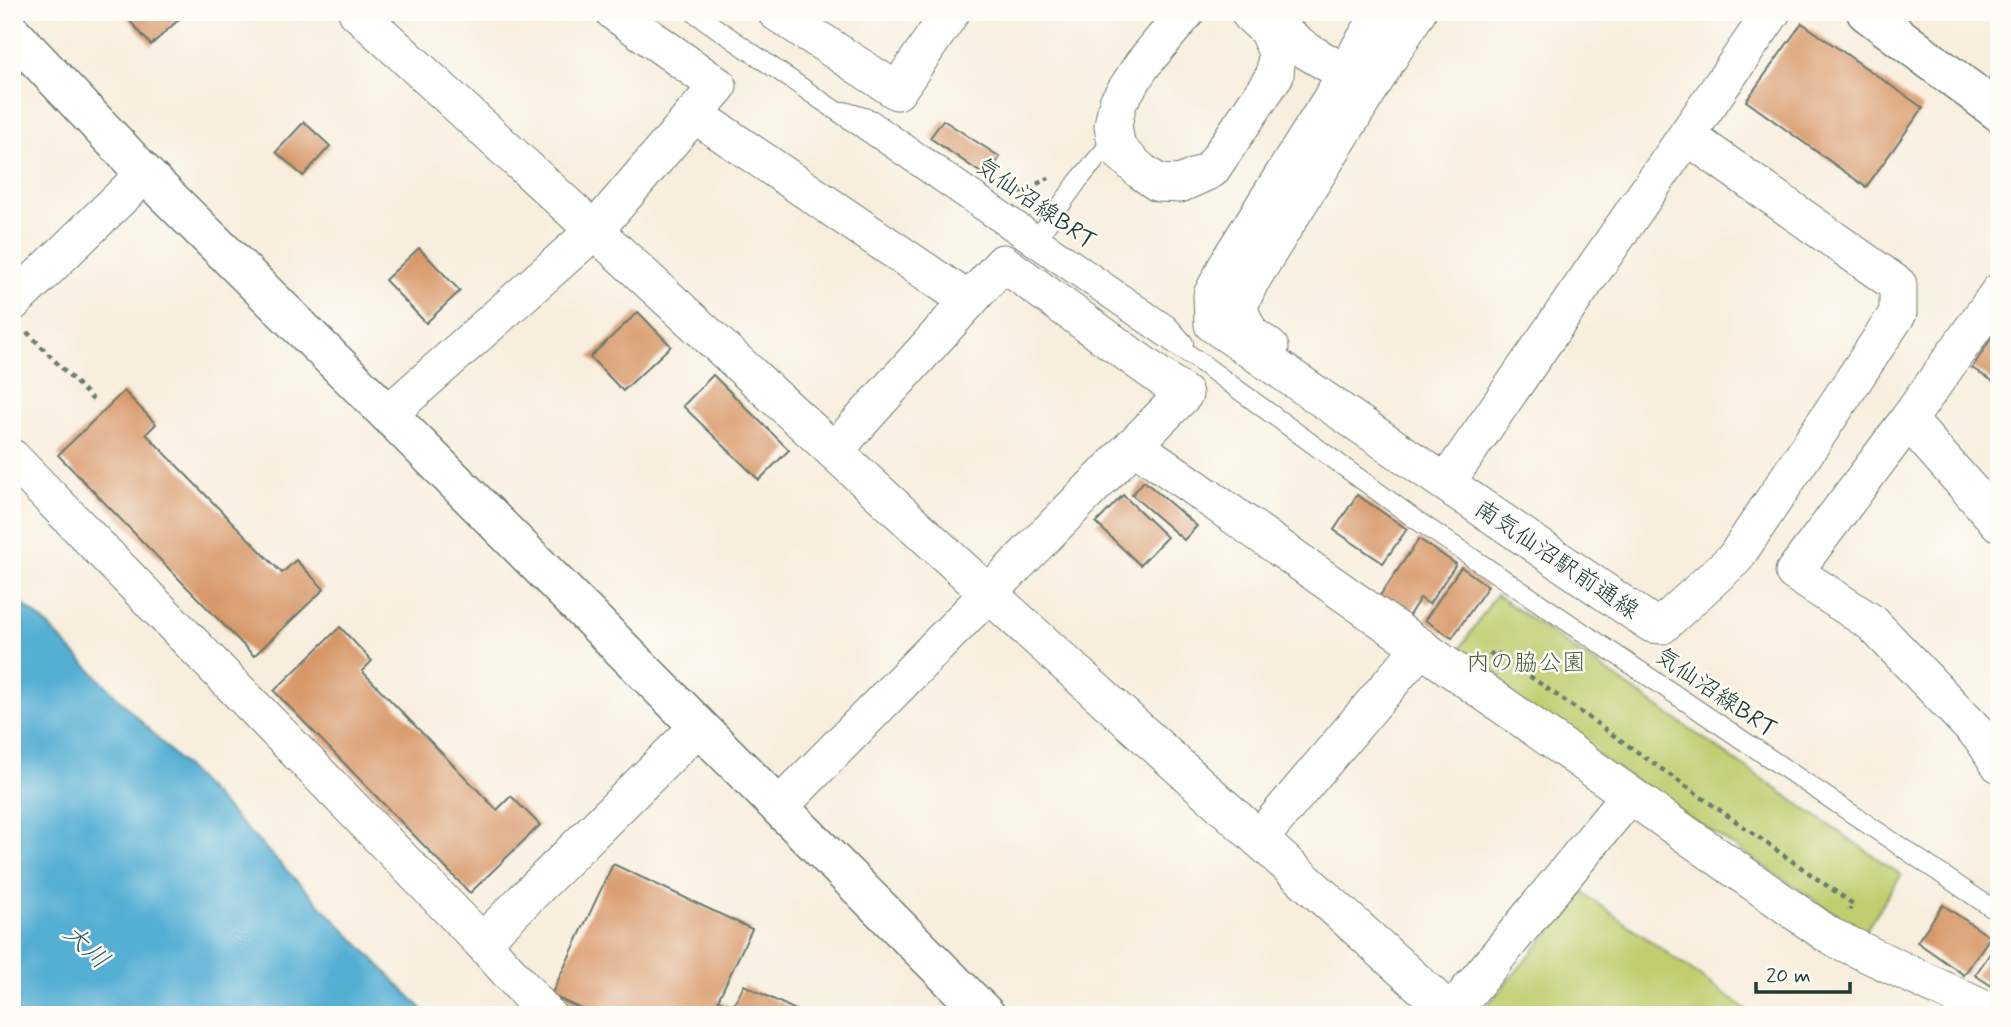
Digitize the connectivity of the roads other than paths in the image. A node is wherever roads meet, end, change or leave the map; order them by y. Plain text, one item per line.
1 (357, 12) edge
2 (614, 12) edge
3 (693, 12) edge
4 (776, 12) edge
5 (951, 12) edge
6 (1186, 12) edge
7 (1382, 12) edge
8 (1418, 12) edge
9 (1772, 12) edge
10 (1866, 12) edge
11 (1249, 13) edge
12 (12, 33) edge
13 (1275, 75) junction
14 (1348, 89) junction
15 (1999, 112) edge
16 (694, 114) junction
17 (1114, 125) junction
18 (1682, 142) junction
19 (1129, 160) junction
20 (1093, 161) junction
21 (145, 174) junction
22 (594, 231) junction
23 (1035, 241) junction
24 (1999, 292) edge
25 (969, 301) junction
26 (17, 315) edge
27 (388, 414) junction
28 (1908, 420) junction
29 (1134, 445) junction
30 (834, 451) junction
31 (12, 458) edge
32 (1450, 478) junction
33 (1999, 523) edge
34 (989, 594) junction
35 (1421, 647) junction
36 (698, 727) junction
37 (1999, 764) edge
38 (1629, 796) junction
39 (780, 806) junction
40 (1259, 839) junction
41 (1999, 913) edge
42 (482, 942) junction
43 (1450, 1014) edge
44 (547, 1015) edge
45 (986, 1015) edge
46 (1996, 1015) edge

1 - 22 street
2 - 16 street
3 - 23 lane, 気仙沼線BRT
4 - 5 street
6 - 17 street
7 - 14 street, 南気仙沼駅前通線
8 - 14 street, 南気仙沼駅前通線
9 - 18 street
10 - 15 street
11 - 13 street
11 - 14 street
12 - 21 street
13 - 14 street
13 - 19 street
14 - 32 street, 南気仙沼駅前通線
16 - 22 street
16 - 25 street
17 - 19 street
17 - 20 lane
18 - 32 street
18 - 32 street, 南気仙沼駅前通線
19 - 20 lane
20 - 23 lane
21 - 26 street
21 - 27 street
22 - 27 street
22 - 30 street
23 - 41 lane, 気仙沼線BRT
24 - 28 street
25 - 29 street
25 - 30 street
27 - 36 street
28 - 33 street
28 - 37 street
29 - 34 street
29 - 35 street
30 - 34 street
31 - 42 street
34 - 39 street
34 - 40 street
35 - 38 street
35 - 40 street
36 - 39 street
36 - 42 street
38 - 43 street
38 - 46 street
39 - 45 street
40 - 43 street
42 - 44 street

